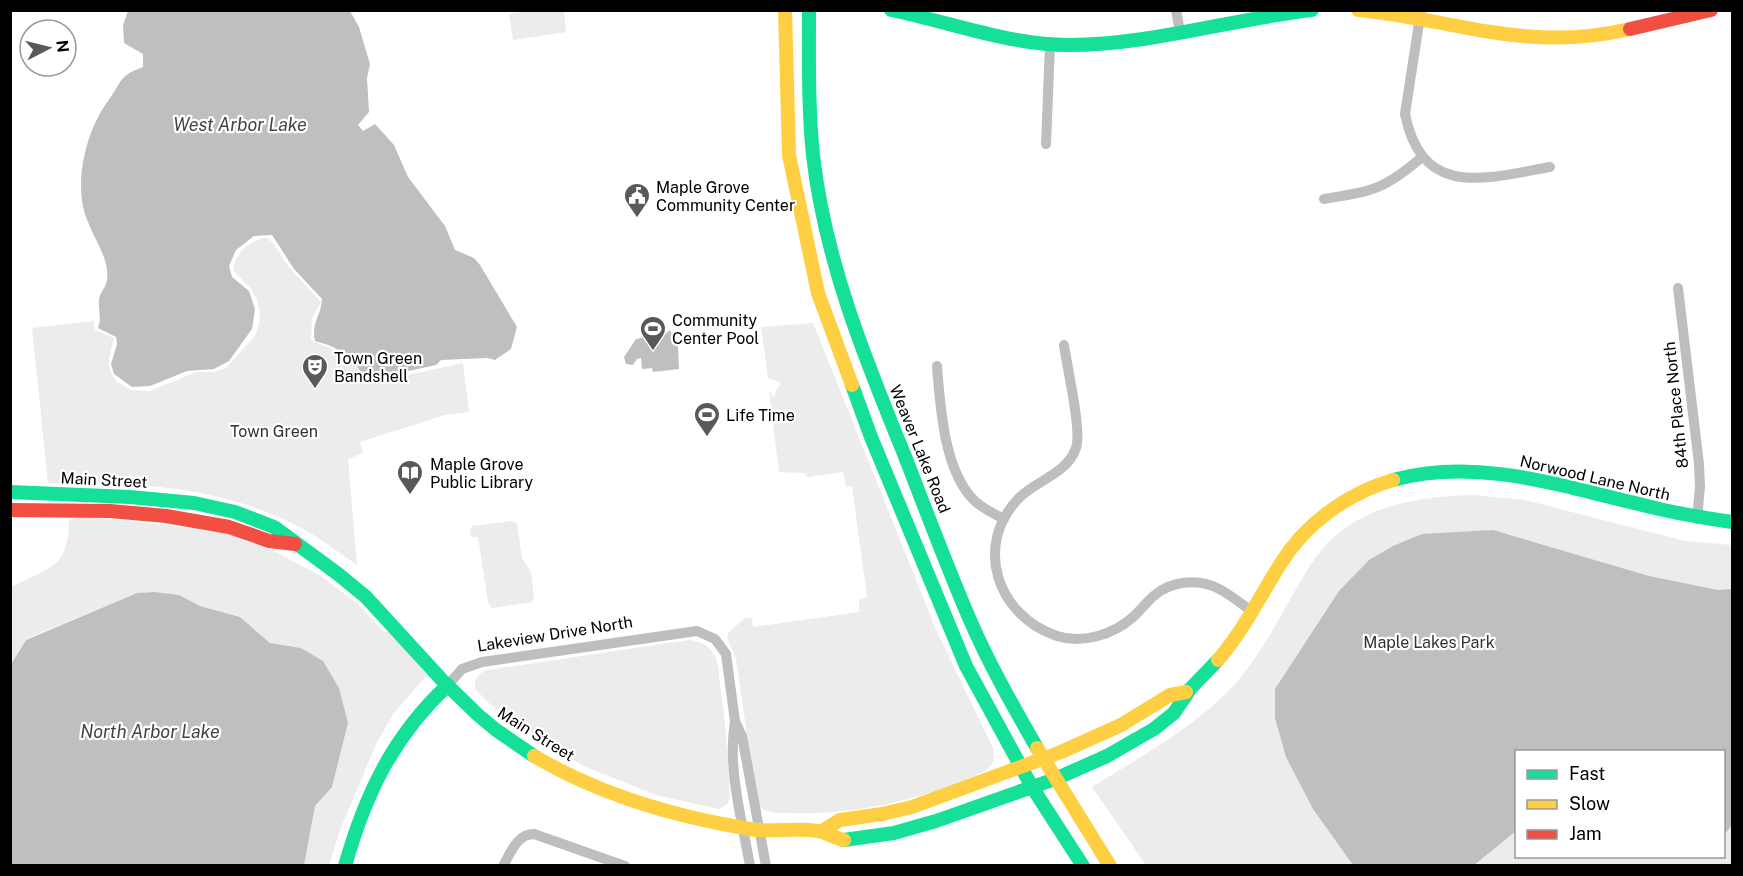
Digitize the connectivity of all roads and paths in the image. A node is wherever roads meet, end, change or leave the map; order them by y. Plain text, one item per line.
1 (785, 10) edge
2 (809, 10) edge
3 (891, 10) edge
4 (1176, 10) edge
5 (1312, 10) edge
6 (1358, 10) edge
7 (1711, 10) edge
8 (1421, 15) edge
9 (939, 16) edge
10 (1180, 32) junction
11 (1050, 45) junction
12 (1046, 144) dead end
13 (1422, 157) junction
14 (1550, 167) dead end
15 (1324, 199) dead end
16 (1678, 288) dead end
17 (1064, 345) dead end
18 (937, 366) dead end
19 (10, 492) edge
20 (10, 510) edge
21 (1004, 519) junction
22 (1697, 519) junction
23 (1732, 522) edge
24 (295, 544) junction
25 (1253, 612) junction
26 (448, 685) junction
27 (1186, 692) junction
28 (735, 721) junction
29 (1043, 758) junction
30 (1020, 767) junction
31 (1055, 779) junction
32 (1032, 787) junction
33 (742, 827) junction
34 (758, 830) junction
35 (822, 831) junction
36 (345, 866) edge
37 (503, 866) edge
38 (625, 866) edge
39 (750, 866) edge
40 (766, 866) edge
41 (1083, 866) edge
42 (1110, 866) edge

1 - 30 street
2 - 29 street, Weaver Lake Road
3 - 9 street
4 - 10 street
5 - 10 street
6 - 8 street
7 - 8 street
8 - 13 street
9 - 11 street
10 - 11 street
11 - 12 street
13 - 14 street
13 - 15 street
16 - 22 street, 84th Place North
17 - 21 street
18 - 21 street
19 - 24 street, Main Street
20 - 24 street, Main Street
21 - 25 street
22 - 23 street, Norwood Lane North
22 - 25 street, Norwood Lane North
24 - 26 street, Main Street
25 - 27 street, Norwood Lane North
26 - 28 street, Lakeview Drive North
26 - 33 street, Main Street
26 - 36 street, Lakeview Drive North
27 - 29 street, Norwood Lane North
27 - 31 street, Norwood Lane North
28 - 33 street
28 - 34 street
29 - 30 street, Norwood Lane North
29 - 31 street, Weaver Lake Road
30 - 32 street
30 - 35 street, Main Street
31 - 32 street, Norwood Lane North
31 - 42 street, Weaver Lake Road
32 - 35 street, Main Street
32 - 41 street
33 - 34 street, Main Street
33 - 39 street
34 - 35 street, Main Street
34 - 40 street
37 - 38 street

